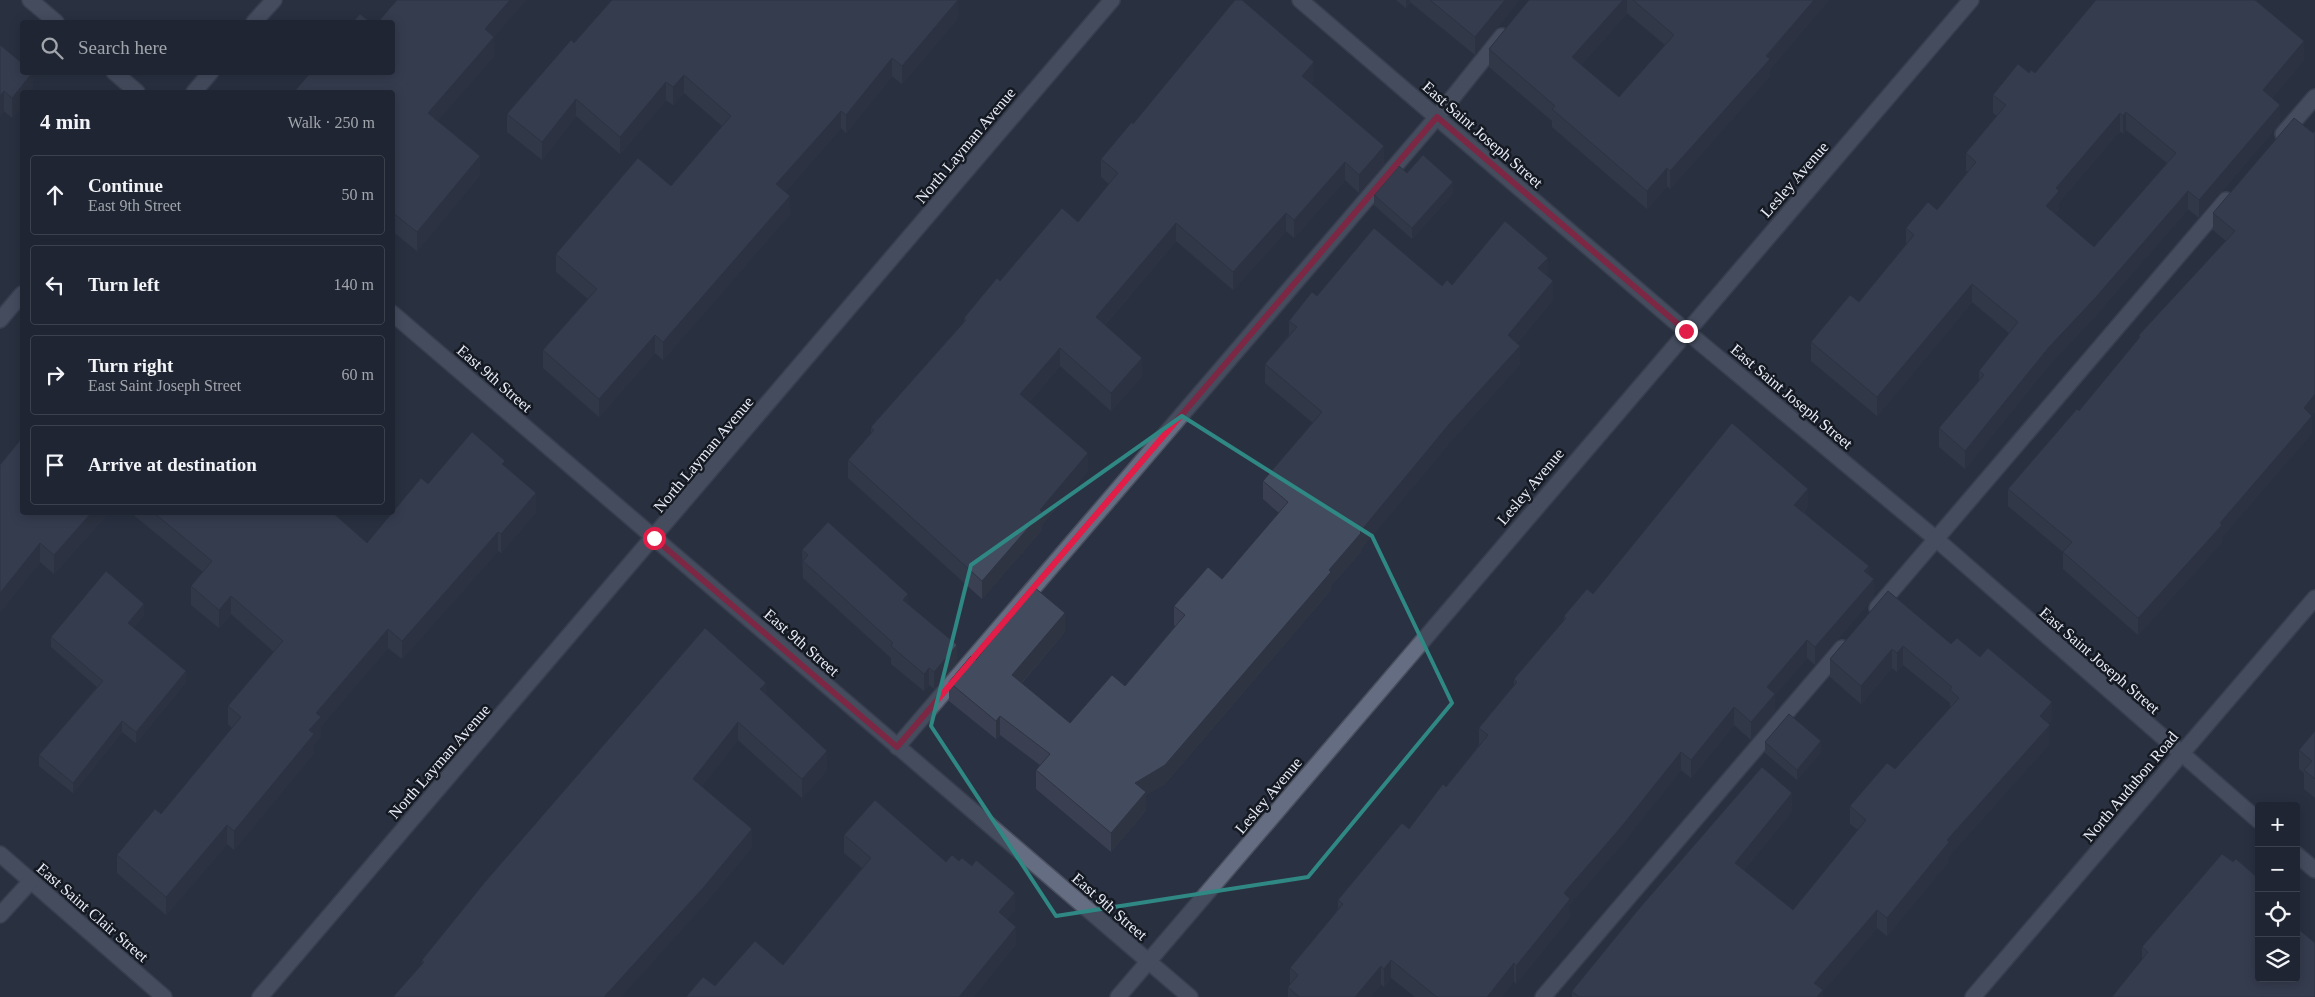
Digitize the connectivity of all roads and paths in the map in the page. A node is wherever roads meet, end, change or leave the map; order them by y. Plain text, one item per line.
1 (30, 0) edge
2 (274, 0) edge
3 (1112, 0) edge
4 (1300, 0) edge
5 (1971, 0) edge
6 (54, 20) edge
7 (256, 20) edge
8 (1514, 22) edge
9 (117, 75) edge
10 (208, 75) edge
11 (135, 90) edge
12 (196, 90) edge
13 (2315, 97) edge
14 (1437, 117) junction
15 (2276, 142) edge
16 (2238, 187) edge
17 (20, 296) edge
18 (395, 316) edge
19 (0, 320) edge
20 (1686, 331) junction
21 (654, 538) junction
22 (1936, 539) junction
23 (2315, 598) edge
24 (1865, 621) edge
25 (1852, 636) edge
26 (897, 747) junction
27 (2180, 754) junction
28 (2255, 818) edge
29 (0, 854) edge
30 (2300, 857) edge
31 (2315, 870) edge
32 (31, 881) junction
33 (0, 915) edge
34 (1149, 962) junction
35 (164, 997) edge
36 (260, 997) edge
37 (1118, 997) edge
38 (1190, 997) edge
39 (1543, 997) edge
40 (1973, 997) edge

1 - 6 street
2 - 7 street
3 - 21 street, North Layman Avenue
4 - 14 street, East Saint Joseph Street
5 - 20 street, Lesley Avenue
8 - 14 street
9 - 11 street
10 - 12 street
13 - 15 street
14 - 20 street, East Saint Joseph Street
14 - 26 street
16 - 22 street
17 - 19 street
18 - 21 street, East 9th Street
20 - 22 street, East Saint Joseph Street
20 - 34 street, Lesley Avenue
21 - 26 street, East 9th Street
21 - 36 street, North Layman Avenue
22 - 24 street
22 - 27 street, East Saint Joseph Street
23 - 27 street, North Audubon Road
25 - 39 street
26 - 34 street, East 9th Street
27 - 28 street, East Saint Joseph Street
27 - 40 street, North Audubon Road
29 - 32 street, East Saint Clair Street
30 - 31 street
32 - 33 street
32 - 35 street, East Saint Clair Street
34 - 37 street, Lesley Avenue
34 - 38 street, East 9th Street

